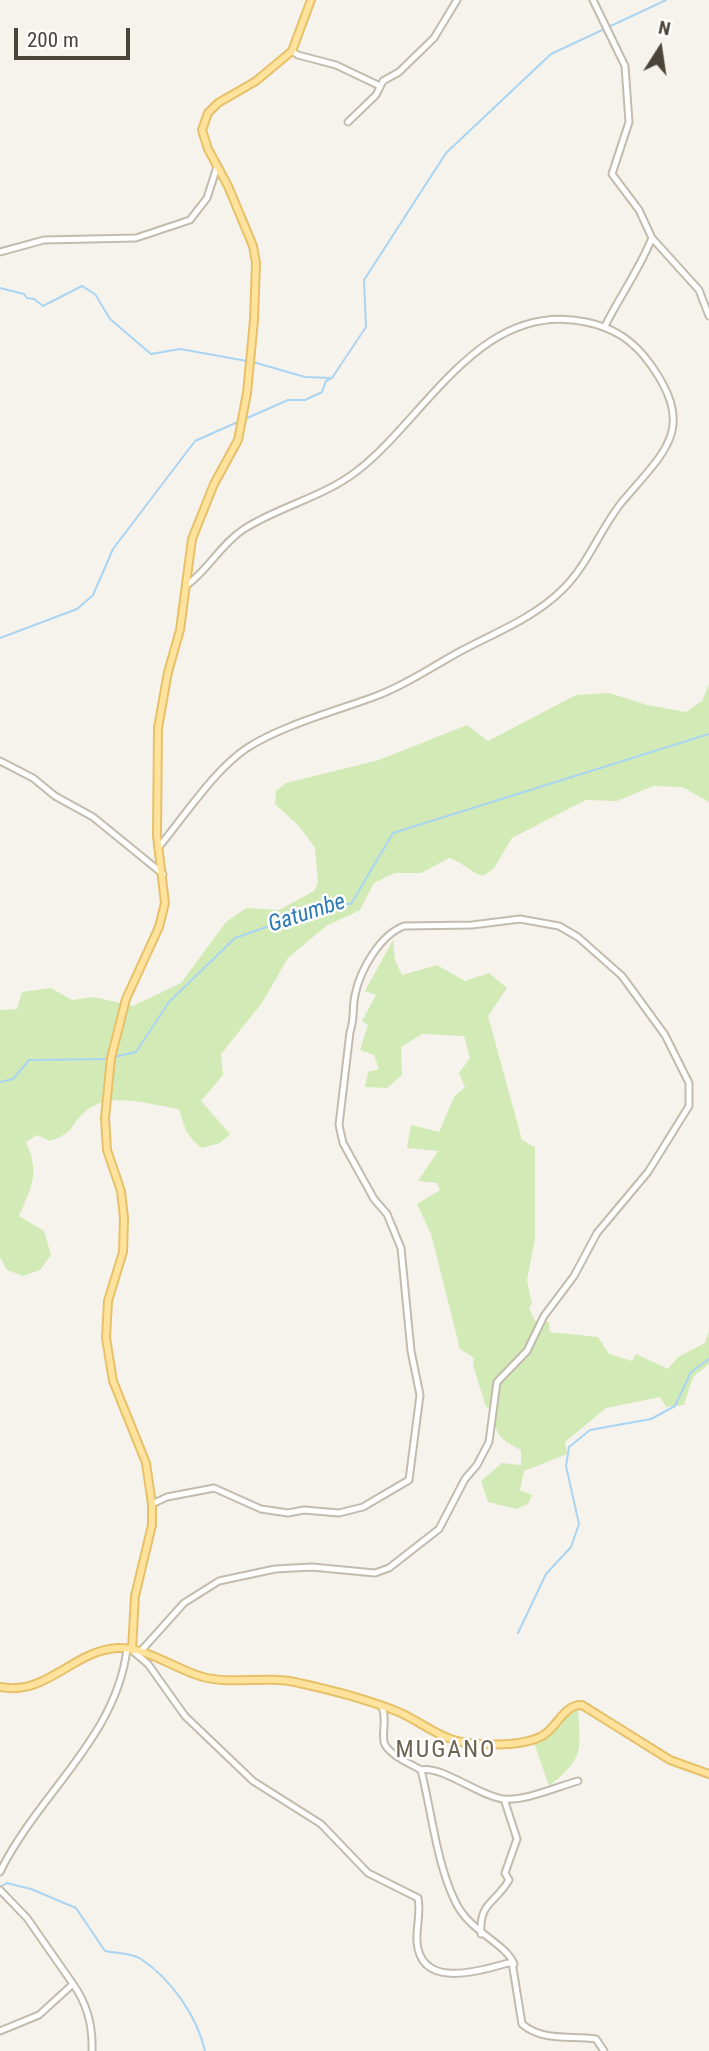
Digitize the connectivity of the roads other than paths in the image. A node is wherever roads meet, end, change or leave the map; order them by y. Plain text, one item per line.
1 (311, 0) edge
2 (457, 0) edge
3 (593, 0) edge
4 (292, 51) junction
5 (380, 86) junction
6 (348, 122) dead end
7 (217, 167) junction
8 (652, 238) junction
9 (0, 252) edge
10 (709, 316) edge
11 (604, 326) junction
12 (187, 585) junction
13 (0, 761) edge
14 (158, 848) junction
15 (163, 874) junction
16 (152, 1504) junction
17 (129, 1649) junction
18 (140, 1652) junction
19 (0, 1687) edge
20 (382, 1707) junction
21 (421, 1770) junction
22 (709, 1774) edge
23 (578, 1781) dead end
24 (505, 1799) junction
25 (0, 1872) edge
26 (0, 1890) edge
27 (481, 1934) junction
28 (514, 1964) junction
29 (73, 1984) junction
30 (0, 2031) edge
31 (92, 2051) edge
32 (604, 2051) edge

1 - 4 main road
2 - 5 street
3 - 8 street
4 - 5 street
4 - 7 main road
5 - 6 street
7 - 9 street
7 - 12 main road
8 - 10 street
8 - 11 street
11 - 12 street
11 - 14 street
12 - 14 main road
13 - 15 street
14 - 15 main road
15 - 16 main road
16 - 17 main road
16 - 18 street
17 - 18 main road
17 - 19 main road
17 - 25 street
17 - 28 street
18 - 20 main road
20 - 21 street
20 - 22 main road
21 - 24 street
21 - 27 street
23 - 24 street
24 - 27 street
26 - 29 street
27 - 28 street
28 - 32 street
29 - 30 street
29 - 31 street

